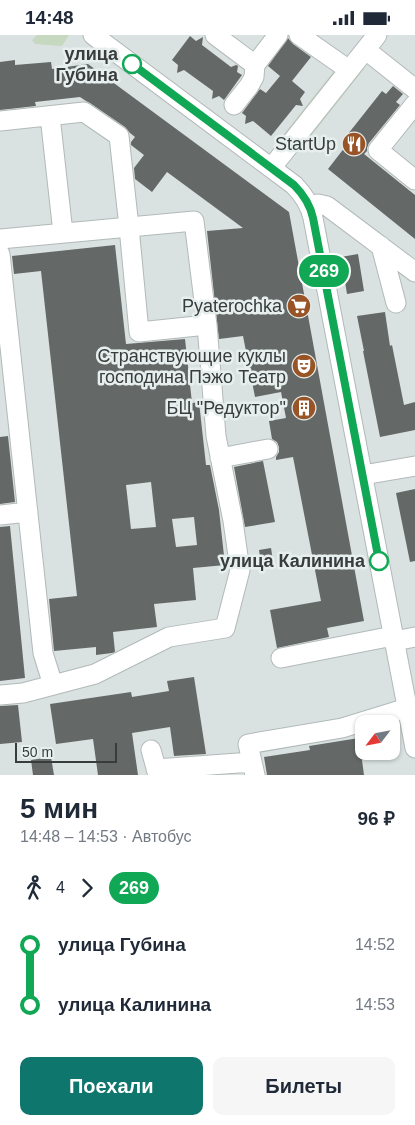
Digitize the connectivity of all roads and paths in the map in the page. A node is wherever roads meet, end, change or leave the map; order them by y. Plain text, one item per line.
1 (93, 35) edge
2 (215, 35) edge
3 (278, 35) edge
4 (299, 35) edge
5 (372, 42) edge
6 (255, 65) junction
7 (349, 70) junction
8 (415, 89) edge
9 (415, 104) edge
10 (234, 105) dead end
11 (50, 116) junction
12 (0, 121) edge
13 (272, 167) junction
14 (415, 180) edge
15 (310, 206) junction
16 (129, 227) junction
17 (63, 233) junction
18 (0, 239) edge
19 (381, 246) junction
20 (0, 254) edge
21 (415, 272) edge
22 (396, 303) dead end
23 (207, 325) junction
24 (268, 449) dead end
25 (220, 458) junction
26 (415, 466) edge
27 (363, 475) junction
28 (28, 511) junction
29 (0, 515) edge
30 (415, 637) edge
31 (394, 639) junction
32 (282, 658) dead end
33 (53, 685) junction
34 (0, 695) edge
35 (407, 708) junction
36 (415, 748) edge
37 (151, 750) dead end
38 (254, 769) edge
39 (157, 772) edge

1 - 13 street
2 - 6 street
3 - 6 street
4 - 7 street
5 - 7 street
5 - 8 street
6 - 10 street
7 - 13 street
9 - 14 street
11 - 12 street
11 - 16 street
11 - 17 street
13 - 15 street
15 - 19 street
15 - 27 street
16 - 17 street
16 - 23 street
16 - 23 street
17 - 18 street
19 - 21 street
19 - 22 street
20 - 28 street
23 - 25 street
24 - 25 street
25 - 33 street
26 - 27 street
27 - 31 street
28 - 29 street
28 - 33 street
30 - 31 street
31 - 32 street
31 - 35 street
33 - 34 street
35 - 36 street
35 - 38 street
37 - 39 street
38 - 39 street

